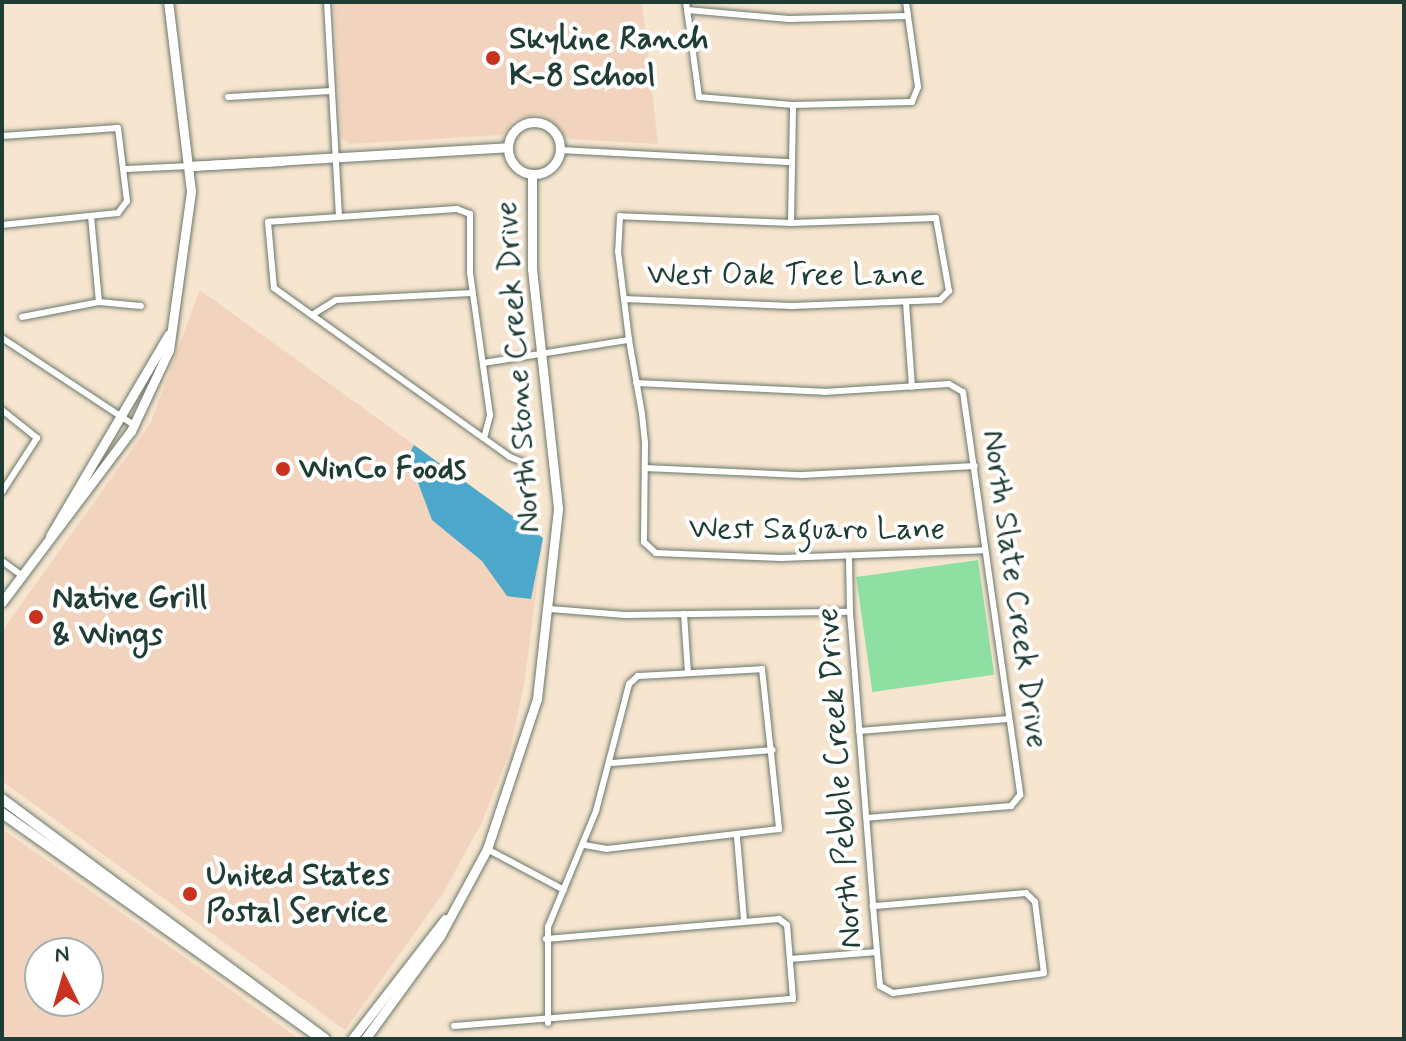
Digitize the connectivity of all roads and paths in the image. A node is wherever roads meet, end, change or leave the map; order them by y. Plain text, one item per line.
1 (168, 2) edge
2 (327, 2) edge
3 (906, 2) edge
4 (687, 6) edge
5 (908, 16) junction
6 (332, 91) junction
7 (228, 97) dead end
8 (793, 105) junction
9 (2, 136) edge
10 (507, 147) junction
11 (560, 150) junction
12 (335, 157) junction
13 (792, 162) junction
14 (190, 166) junction
15 (126, 169) junction
16 (532, 174) junction
17 (339, 215) junction
18 (91, 216) junction
19 (791, 223) junction
20 (2, 225) edge
21 (472, 293) junction
22 (624, 299) junction
23 (99, 302) junction
24 (906, 303) junction
25 (141, 306) dead end
26 (312, 315) junction
27 (22, 317) dead end
28 (169, 334) junction
29 (2, 338) edge
30 (629, 340) junction
31 (543, 355) junction
32 (483, 363) junction
33 (636, 383) junction
34 (912, 387) junction
35 (2, 410) edge
36 (125, 419) junction
37 (134, 425) junction
38 (484, 438) junction
39 (525, 463) dead end
40 (975, 466) junction
41 (645, 468) junction
42 (2, 492) edge
43 (50, 536) junction
44 (985, 550) junction
45 (849, 559) junction
46 (2, 561) edge
47 (21, 575) junction
48 (2, 602) edge
49 (550, 609) junction
50 (850, 612) junction
51 (684, 614) junction
52 (688, 672) junction
53 (1009, 719) junction
54 (859, 731) junction
55 (772, 750) junction
56 (612, 763) junction
57 (2, 799) edge
58 (2, 813) edge
59 (866, 818) junction
60 (737, 837) junction
61 (584, 845) junction
62 (487, 849) junction
63 (564, 890) junction
64 (873, 906) junction
65 (445, 919) junction
66 (744, 921) junction
67 (546, 939) junction
68 (877, 952) junction
69 (790, 959) junction
70 (227, 969) junction
71 (548, 1023) junction
72 (454, 1026) dead end
73 (322, 1036) edge
74 (352, 1039) edge
75 (365, 1039) edge

1 - 14 street
2 - 6 street
3 - 5 street
4 - 5 street
4 - 8 street
5 - 8 street
6 - 7 street
6 - 12 street
8 - 13 street
9 - 15 street
10 - 11 street
10 - 12 street
10 - 16 street
11 - 13 street
11 - 16 street
12 - 14 street
12 - 17 street
13 - 19 street
14 - 15 street
14 - 28 street
15 - 18 street
16 - 31 street, North Stone Creek Drive
17 - 21 street
17 - 26 street
18 - 20 street
18 - 23 street
19 - 22 street
19 - 24 street, West Oak Tree Lane
21 - 26 street
21 - 32 street
22 - 24 street, West Oak Tree Lane
22 - 30 street
23 - 25 street
23 - 27 street
24 - 34 street
26 - 38 street
28 - 36 street
28 - 37 street
29 - 36 street
30 - 31 street
30 - 33 street
31 - 32 street
31 - 49 street, North Stone Creek Drive
32 - 38 street
33 - 34 street
33 - 41 street
34 - 40 street, North Slate Creek Drive
35 - 42 street
36 - 37 street
36 - 43 street
37 - 43 street
38 - 39 street
40 - 41 street
40 - 44 street, North Slate Creek Drive
41 - 45 street, West Saguaro Lane
43 - 47 street
44 - 45 street, West Saguaro Lane
44 - 53 street, North Slate Creek Drive
45 - 50 street, North Pebble Creek Drive
46 - 47 street
47 - 48 street
49 - 51 street
49 - 62 street, North Stone Creek Drive
50 - 51 street
50 - 54 street, North Pebble Creek Drive
51 - 52 street
52 - 55 street
52 - 56 street
53 - 54 street
53 - 59 street, North Slate Creek Drive
54 - 59 street, North Pebble Creek Drive
55 - 56 street
55 - 60 street
56 - 61 street
57 - 70 main road
58 - 70 main road
59 - 64 street, North Pebble Creek Drive
60 - 61 street
60 - 66 street
61 - 63 street
62 - 63 street
62 - 65 street, North Stone Creek Drive
63 - 67 street
64 - 68 street, North Pebble Creek Drive
64 - 68 street, North Pebble Creek Drive
65 - 74 street, North Stone Creek Drive
65 - 75 street, North Stone Creek Drive
66 - 67 street
66 - 69 street
67 - 71 street
68 - 69 street
69 - 71 street
70 - 73 main road
71 - 72 street

